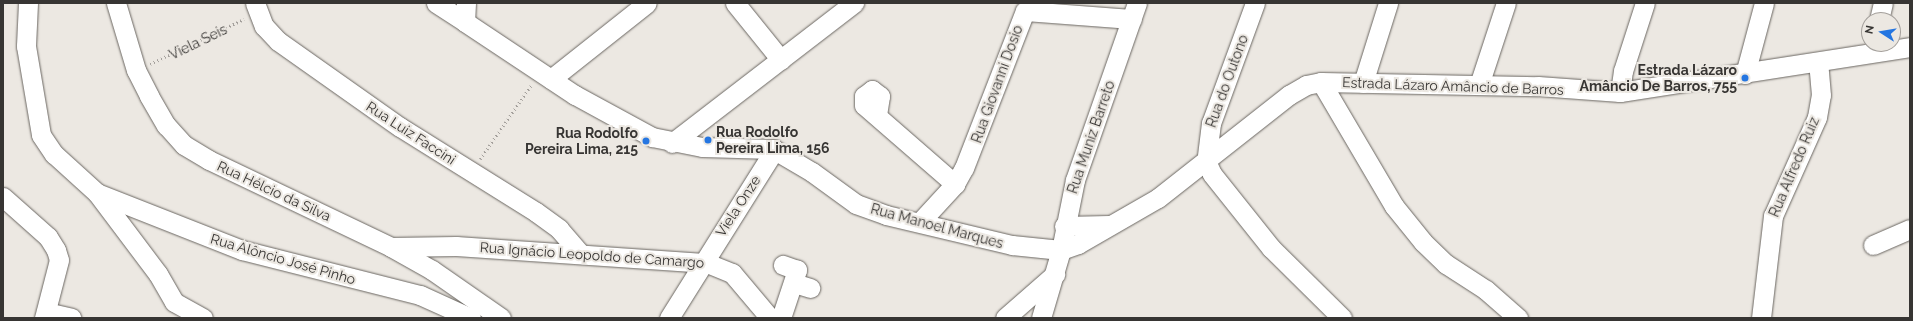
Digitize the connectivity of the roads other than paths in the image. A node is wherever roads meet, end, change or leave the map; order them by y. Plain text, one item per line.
1 (28, 3) edge
2 (116, 3) edge
3 (436, 3) edge
4 (466, 3) edge
5 (646, 3) edge
6 (735, 3) edge
7 (854, 3) edge
8 (1255, 3) edge
9 (1388, 3) edge
10 (1506, 3) edge
11 (1645, 3) edge
12 (1764, 3) edge
13 (1024, 7) edge
14 (257, 8) edge
15 (1134, 11) edge
16 (466, 22) junction
17 (1861, 52) edge
18 (780, 60) junction
19 (1818, 63) junction
20 (1746, 74) junction
21 (546, 75) junction
22 (1321, 82) junction
23 (1363, 83) junction
24 (1479, 85) junction
25 (1620, 92) junction
26 (877, 115) dead end
27 (672, 143) junction
28 (775, 149) junction
29 (1206, 161) junction
30 (955, 184) junction
31 (97, 193) junction
32 (3, 197) edge
33 (920, 222) junction
34 (1110, 224) junction
35 (1064, 226) junction
36 (1910, 229) edge
37 (1873, 245) dead end
38 (391, 247) junction
39 (1061, 250) junction
40 (578, 252) junction
41 (701, 262) junction
42 (783, 265) dead end
43 (1055, 274) junction
44 (173, 310) edge
45 (45, 315) edge
46 (71, 318) edge
47 (203, 318) edge
48 (471, 318) edge
49 (501, 318) edge
50 (669, 318) edge
51 (770, 318) edge
52 (781, 318) edge
53 (1004, 318) edge
54 (1041, 318) edge
55 (1342, 318) edge
56 (1518, 318) edge
57 (1761, 318) edge

1 - 31 street
2 - 38 street, Rua Hélcio da Silva
3 - 16 street
4 - 16 street
5 - 21 street
6 - 18 street
7 - 18 street
8 - 29 street, Rua do Outono
9 - 23 street
10 - 24 street
11 - 25 street
12 - 20 street
13 - 15 street, Rua Giovanni Dosio
13 - 30 street, Rua Giovanni Dosio
14 - 40 street, Rua Luiz Faccini
15 - 35 street, Rua Muniz Barreto
16 - 21 street
17 - 19 street, Estrada Lázaro Amâncio de Barros
18 - 27 street
19 - 20 street, Estrada Lázaro Amâncio de Barros
19 - 57 street, Rua Alfredo Ruiz
20 - 25 street, Estrada Lázaro Amâncio de Barros
21 - 27 street
22 - 23 street, Estrada Lázaro Amâncio de Barros
22 - 29 street, Estrada Lázaro Amâncio de Barros
22 - 56 street
23 - 24 street, Estrada Lázaro Amâncio de Barros
24 - 25 street, Estrada Lázaro Amâncio de Barros
26 - 30 street
27 - 28 street
28 - 33 street, Rua Manoel Marques
28 - 41 street, Viela Onze
29 - 34 street, Estrada Lázaro Amâncio de Barros
29 - 55 street
30 - 33 street, Rua Giovanni Dosio
31 - 44 street
31 - 48 street, Rua Alôncio José Pinho
32 - 45 street
33 - 39 street, Rua Manoel Marques
34 - 35 street, Estrada Lázaro Amâncio de Barros
34 - 39 street, Estrada Lázaro Amâncio de Barros
35 - 39 street, Rua Muniz Barreto
36 - 37 street
38 - 40 street, Rua Ignácio Leopoldo de Camargo
38 - 49 street, Rua Hélcio da Silva
39 - 43 street, Rua Muniz Barreto
40 - 41 street, Rua Ignácio Leopoldo de Camargo
41 - 50 street, Viela Onze
41 - 51 street, Rua Ignácio Leopoldo de Camargo
42 - 52 street
43 - 53 street
43 - 54 street, Rua Muniz Barreto
44 - 47 street
45 - 46 street

